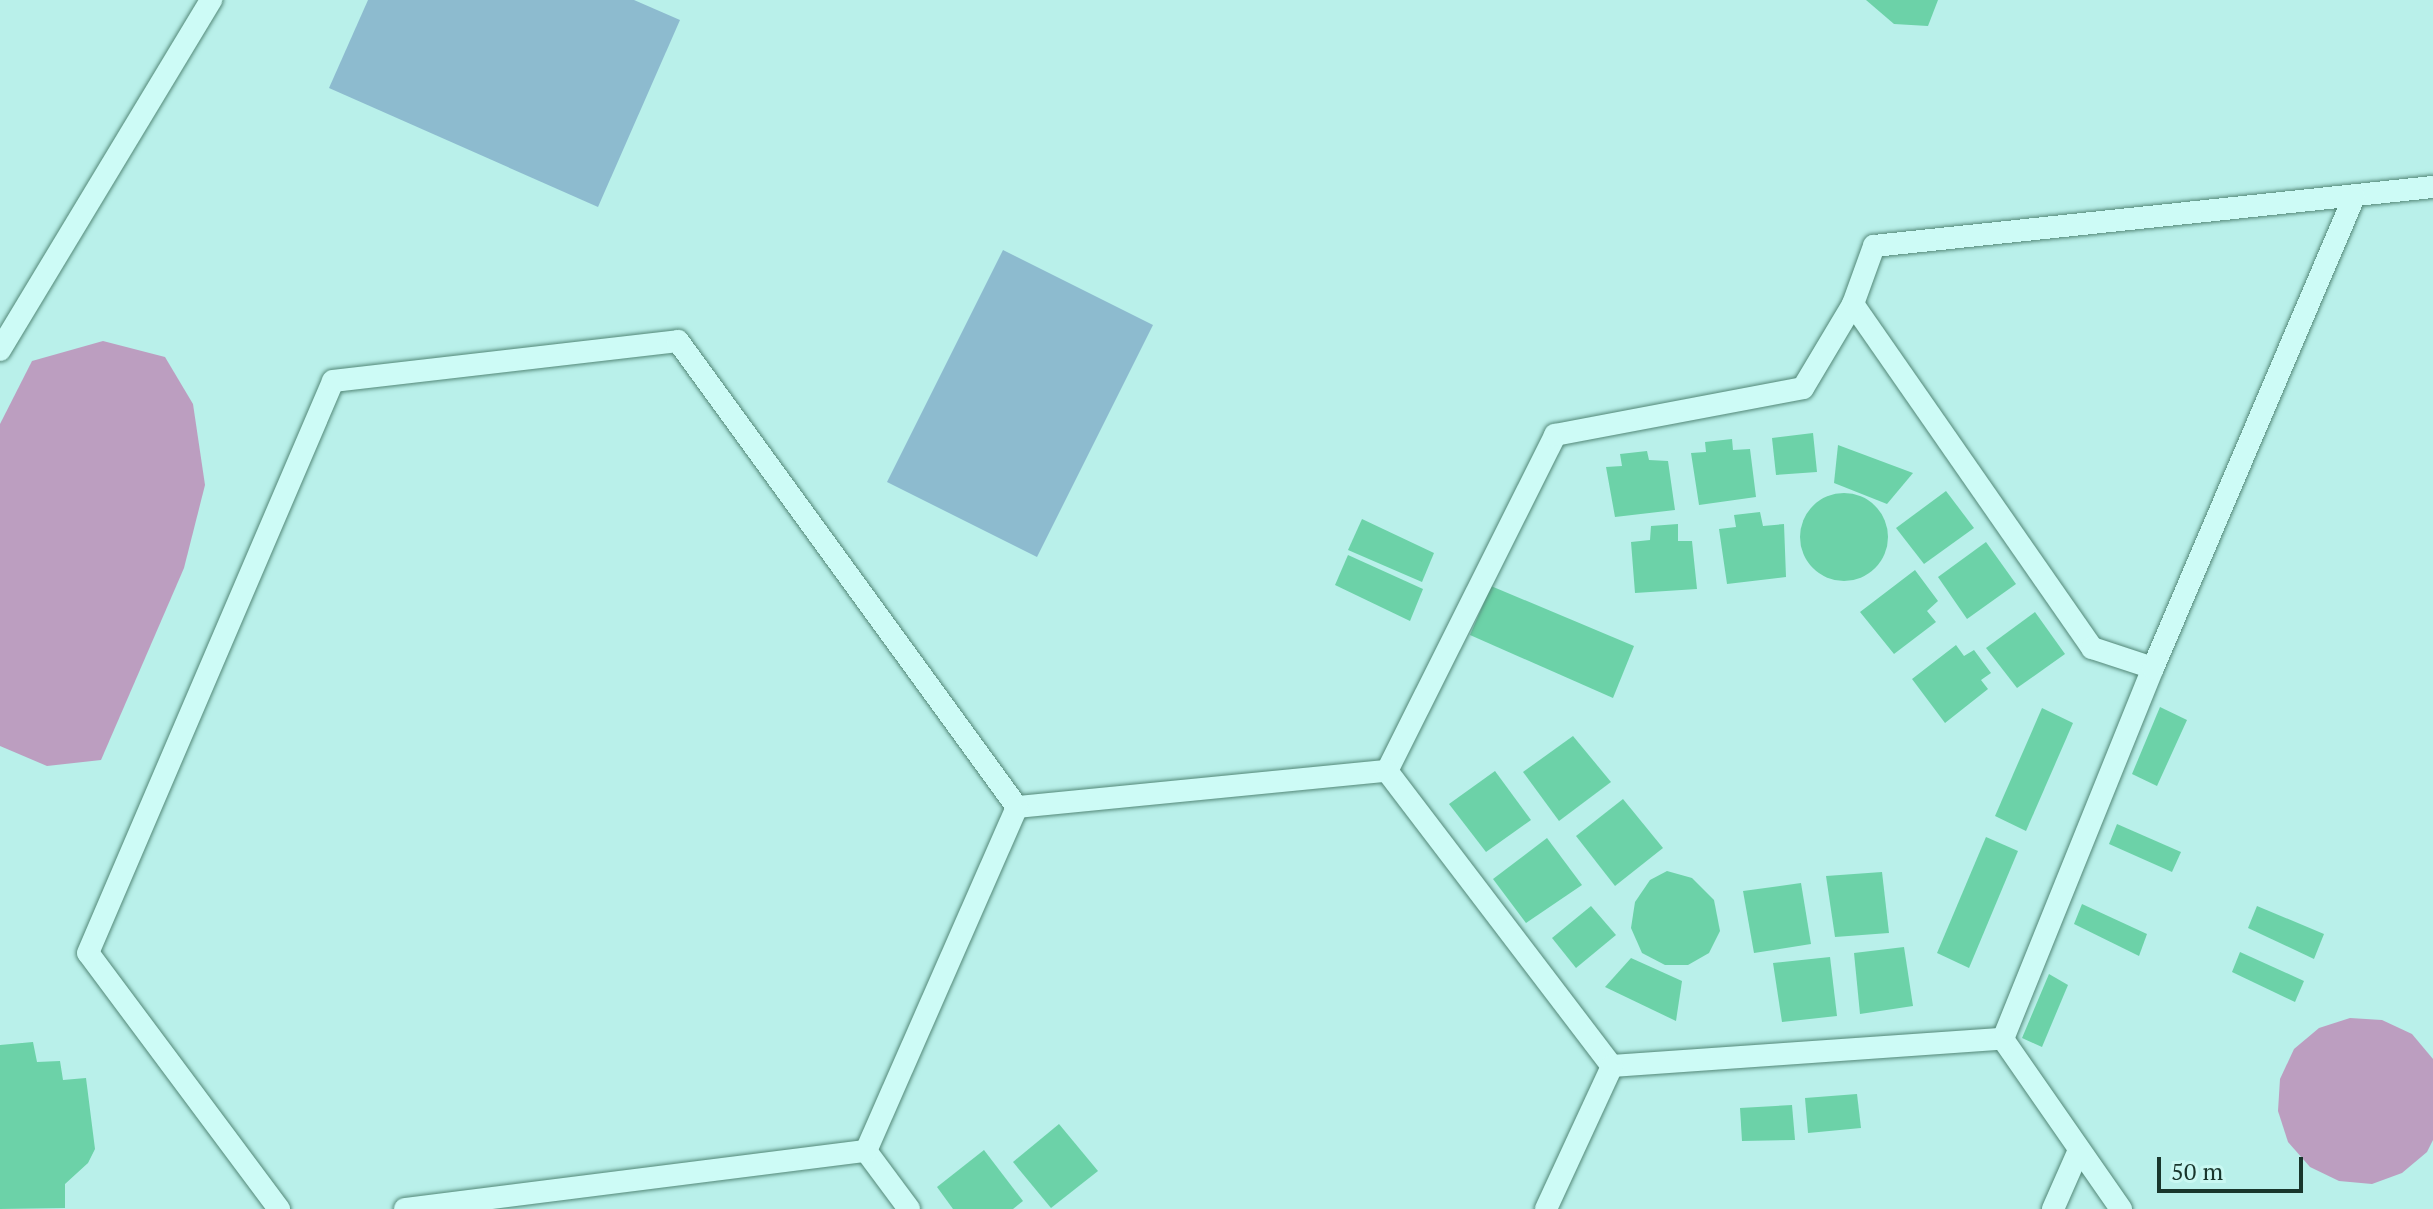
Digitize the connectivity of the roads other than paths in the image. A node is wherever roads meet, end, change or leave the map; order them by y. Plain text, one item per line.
1 (211, 0) edge
2 (2433, 187) edge
3 (2354, 197) junction
4 (1853, 304) junction
5 (2, 343) edge
6 (2153, 668) junction
7 (1387, 771) junction
8 (1017, 807) junction
9 (2003, 1039) junction
10 (1612, 1066) junction
11 (2079, 1150) junction
12 (866, 1151) junction
13 (279, 1209) edge
14 (405, 1209) edge
15 (909, 1209) edge
16 (1546, 1209) edge
17 (2053, 1209) edge
18 (2121, 1209) edge

1 - 5 street
2 - 3 street
3 - 4 street
3 - 6 street
4 - 6 street
4 - 7 street
6 - 9 street
7 - 8 street
7 - 10 street
8 - 12 street
8 - 13 street
9 - 10 street
9 - 11 street
10 - 16 street
11 - 17 street
11 - 18 street
12 - 14 street
12 - 15 street

